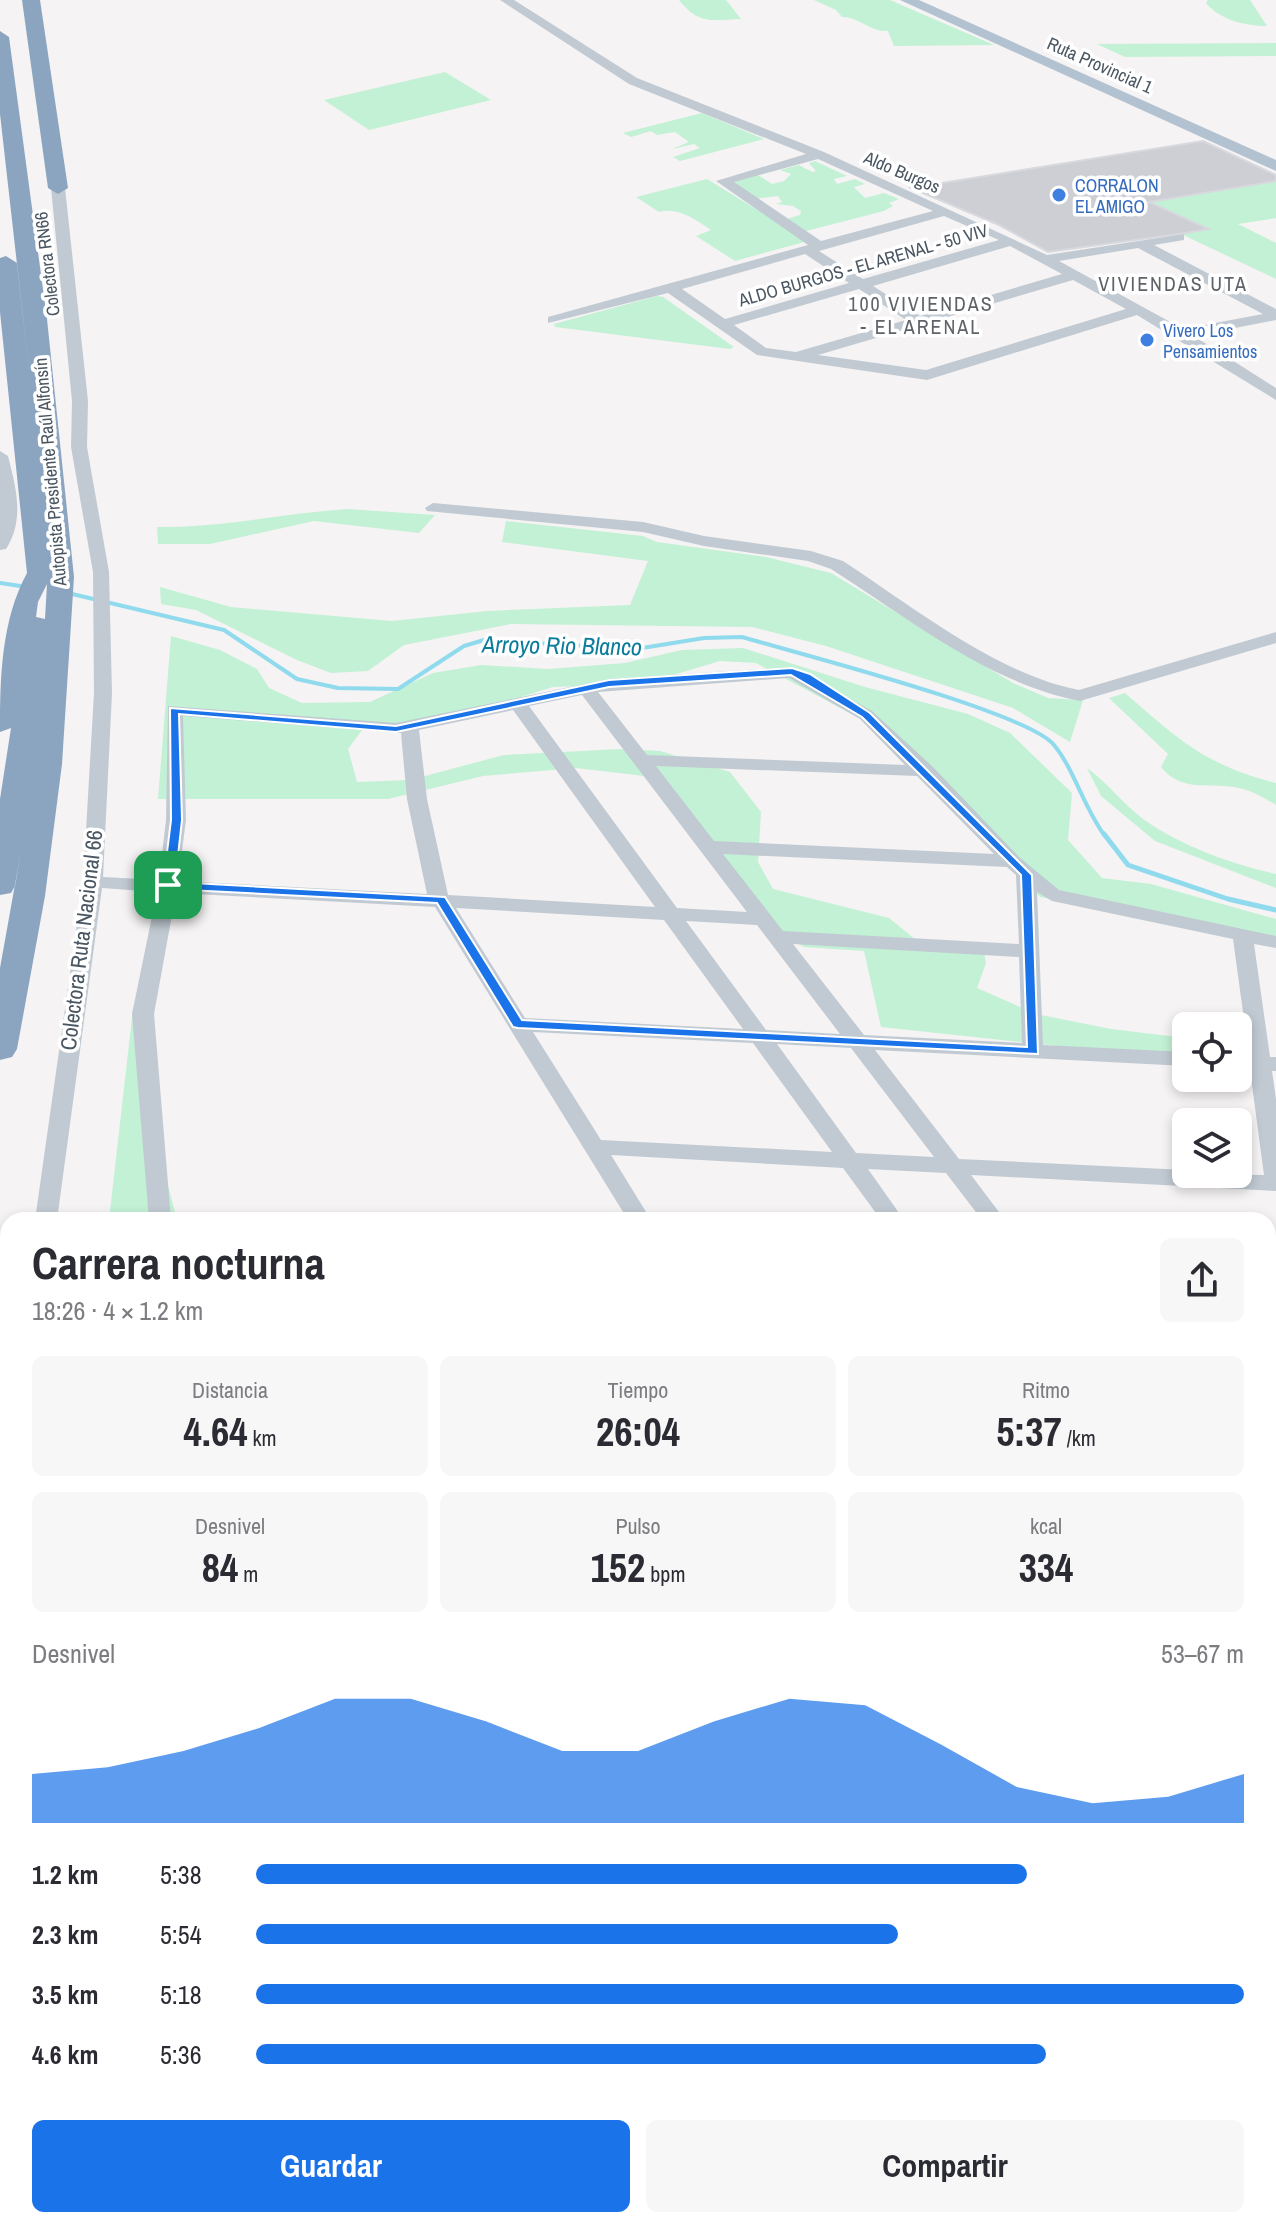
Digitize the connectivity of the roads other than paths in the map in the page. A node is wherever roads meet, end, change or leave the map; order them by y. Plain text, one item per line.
1 (31, 0) edge
2 (507, 0) edge
3 (907, 0) edge
4 (924, 0) edge
5 (0, 37) edge
6 (819, 155) junction
7 (1276, 156) edge
8 (1276, 166) edge
9 (58, 188) joint
10 (0, 200) edge
11 (947, 211) junction
12 (1179, 237) dead end
13 (1012, 241) junction
14 (1141, 244) junction
15 (814, 246) junction
16 (1047, 259) junction
17 (1075, 275) junction
18 (863, 284) junction
19 (671, 288) junction
20 (1139, 310) junction
21 (1276, 315) edge
22 (919, 322) junction
23 (723, 324) junction
24 (1181, 334) junction
25 (790, 358) junction
26 (1276, 395) edge
27 (0, 456) edge
28 (433, 508) dead end
29 (4, 519) edge
30 (0, 545) edge
31 (44, 587) junction
32 (101, 611) joint
33 (1276, 637) edge
34 (586, 688) junction
35 (518, 704) junction
36 (0, 723) edge
37 (410, 727) junction
38 (642, 760) junction
39 (926, 771) junction
40 (708, 847) junction
41 (1019, 868) junction
42 (93, 882) junction
43 (168, 885) junction
44 (0, 886) edge
45 (440, 900) junction
46 (667, 912) junction
47 (765, 919) junction
48 (1243, 936) junction
49 (779, 937) junction
50 (1276, 942) edge
51 (1029, 951) junction
52 (518, 1024) junction
53 (759, 1037) junction
54 (858, 1042) junction
55 (0, 1049) edge
56 (1033, 1051) junction
57 (1172, 1058) edge
58 (1268, 1064) edge
59 (595, 1147) junction
60 (849, 1159) junction
61 (952, 1165) junction
62 (1276, 1181) edge
63 (47, 1212) edge
64 (159, 1212) edge
65 (635, 1212) edge
66 (887, 1212) edge
67 (988, 1212) edge

1 - 9 highway
2 - 6 street, Aldo Burgos
3 - 8 main road, Ruta Provincial 1
4 - 7 main road, Ruta Provincial 1
5 - 31 highway, Autopista Presidente Raúl Alfonsín
6 - 11 street, Aldo Burgos
6 - 15 street
9 - 32 street, Colectora RN66
10 - 31 highway, Autopista Presidente Raúl Alfonsín
11 - 13 street, Aldo Burgos
11 - 15 street
12 - 14 street
13 - 16 street, Aldo Burgos
13 - 18 street, ALDO BURGOS - EL ARENAL - 50 VIV
14 - 16 street
14 - 21 street
15 - 18 street
15 - 19 street
15 - 19 street
16 - 17 street, Aldo Burgos
17 - 20 street, Aldo Burgos
17 - 22 street
18 - 22 street
18 - 23 street, ALDO BURGOS - EL ARENAL - 50 VIV
19 - 23 street
20 - 24 street, Aldo Burgos
20 - 25 street
21 - 24 street
22 - 25 street
23 - 25 street
24 - 26 street, Aldo Burgos
27 - 29 street
28 - 33 street
29 - 30 street
31 - 36 highway
31 - 44 highway, Autopista Presidente Raúl Alfonsín
31 - 55 highway, Autopista Presidente Raúl Alfonsín
32 - 42 street, Colectora Ruta Nacional 66
34 - 35 street
34 - 38 street
34 - 39 street
35 - 37 street
35 - 46 street
37 - 43 street
37 - 45 street
38 - 39 street
38 - 40 street
39 - 41 street
40 - 41 street
40 - 47 street
41 - 48 street
41 - 51 street
42 - 43 street
42 - 63 street, Colectora Ruta Nacional 66
43 - 45 street
43 - 64 street
45 - 46 street
45 - 52 street
46 - 47 street
46 - 53 street
47 - 49 street
48 - 50 street
48 - 58 street
49 - 51 street
49 - 54 street
51 - 56 street
52 - 53 street
52 - 59 street
53 - 54 street
53 - 60 street
54 - 56 street
54 - 61 street
56 - 57 street
58 - 62 street
59 - 60 street
59 - 65 street
60 - 61 street
60 - 66 street
61 - 62 street
61 - 67 street

